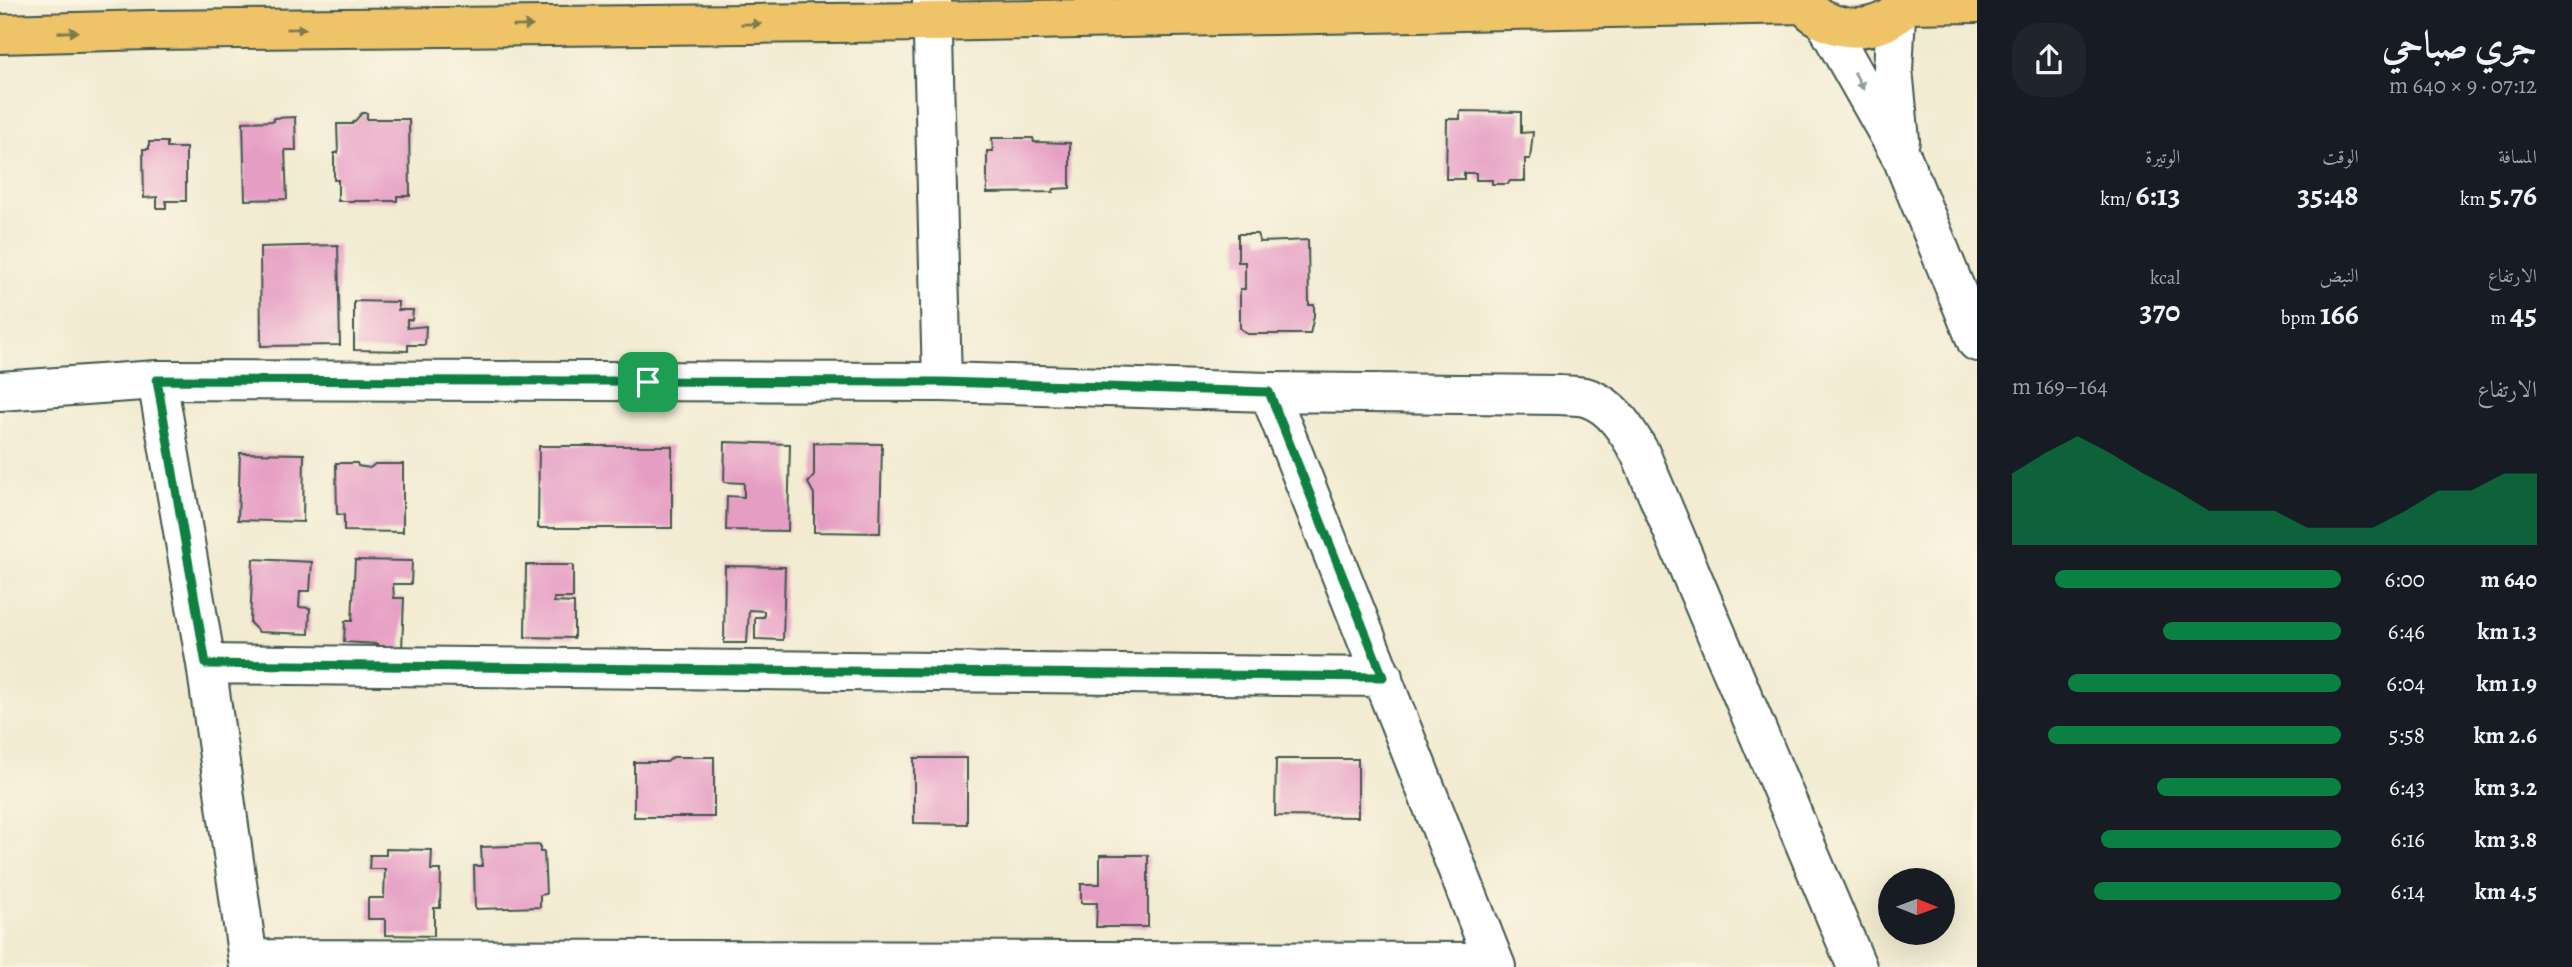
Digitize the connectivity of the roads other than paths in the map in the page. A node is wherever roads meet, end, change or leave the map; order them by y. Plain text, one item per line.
1 (1977, 3) edge
2 (1903, 6) edge
3 (1811, 9) edge
4 (932, 11) edge
5 (0, 34) edge
6 (1903, 160) junction
7 (1977, 342) edge
8 (157, 380) junction
9 (942, 382) junction
10 (0, 391) edge
11 (1269, 392) junction
12 (206, 664) junction
13 (1383, 677) junction
14 (248, 963) edge
15 (1495, 964) edge
16 (1857, 967) edge

1 - 2 main road
2 - 3 main road
2 - 6 street
3 - 4 main road
3 -> 6 street
5 -> 4 main road
4 - 9 street
6 - 7 street
8 - 9 street
8 - 10 street
8 - 12 street
9 - 11 street
11 - 13 street
11 - 16 street
12 - 13 street
12 - 14 street
13 - 15 street
14 - 15 street

